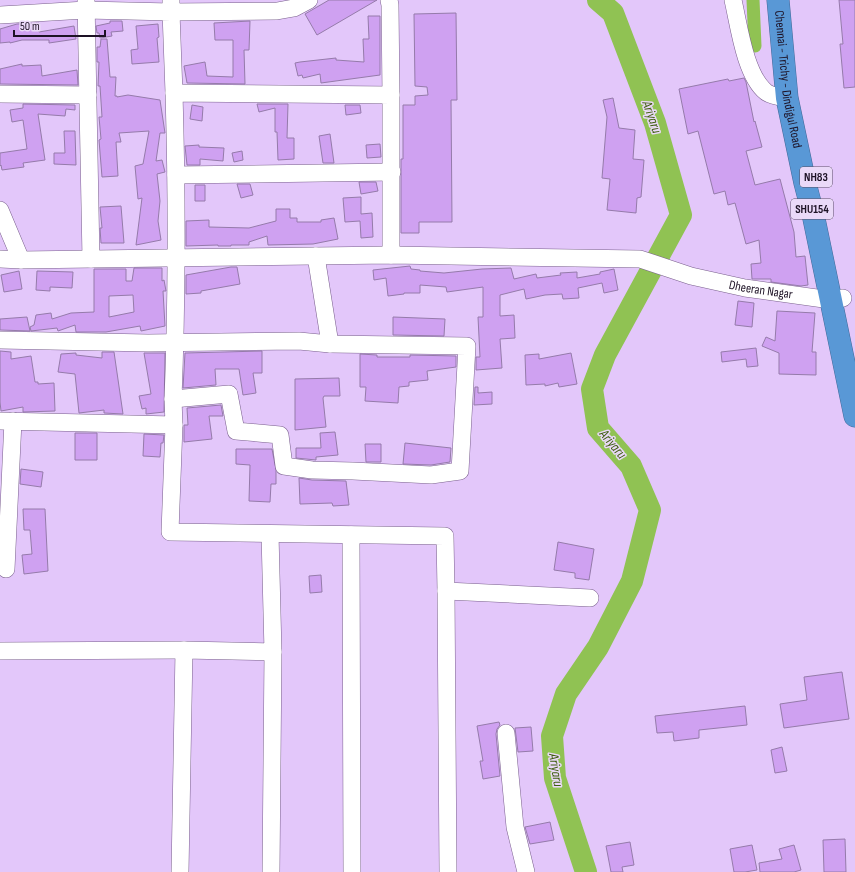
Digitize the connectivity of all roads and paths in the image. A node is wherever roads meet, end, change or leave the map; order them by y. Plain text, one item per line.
1 (309, 0) edge
2 (389, 0) edge
3 (733, 0) edge
4 (778, 0) edge
5 (793, 0) edge
6 (86, 5) edge
7 (171, 6) edge
8 (0, 15) edge
9 (174, 93) junction
10 (0, 94) edge
11 (88, 95) junction
12 (391, 95) junction
13 (787, 98) junction
14 (392, 172) junction
15 (176, 175) junction
16 (0, 210) edge
17 (391, 255) junction
18 (316, 256) junction
19 (176, 258) junction
20 (0, 259) edge
21 (91, 259) junction
22 (21, 260) junction
23 (837, 299) junction
24 (0, 340) edge
25 (176, 342) junction
26 (330, 344) junction
27 (855, 352) edge
28 (174, 399) junction
29 (855, 416) edge
30 (7, 421) edge
31 (174, 425) junction
32 (270, 534) junction
33 (351, 535) junction
34 (6, 569) dead end
35 (446, 591) junction
36 (590, 598) dead end
37 (0, 650) edge
38 (184, 650) junction
39 (273, 652) junction
40 (506, 733) dead end
41 (180, 872) edge
42 (271, 872) edge
43 (352, 872) edge
44 (448, 872) edge
45 (526, 872) edge

1 - 7 street
2 - 12 street
3 - 13 street
4 - 13 highway, Chennai - Trichy - Dindigul Road / SHU154
5 - 23 highway, Chennai - Trichy - Dindigul Road / NH83
6 - 7 street
6 - 8 street
6 - 11 street
7 - 9 street
9 - 12 street
9 - 15 street
10 - 11 street
11 - 21 street
12 - 14 street
13 - 23 highway, Chennai - Trichy - Dindigul Road / SHU154
14 - 15 street
14 - 17 street
15 - 19 street
16 - 22 street
17 - 18 street, Dheeran Nagar
17 - 23 street, Dheeran Nagar
18 - 19 street, Dheeran Nagar
18 - 26 street
19 - 21 street, Dheeran Nagar
19 - 25 street
20 - 22 street, Dheeran Nagar
21 - 22 street, Dheeran Nagar
23 - 27 highway, Chennai - Trichy - Dindigul Road / NH83
23 - 29 highway, Chennai - Trichy - Dindigul Road / SHU154
24 - 25 street
25 - 26 street
25 - 28 street
26 - 28 street
28 - 31 street
30 - 31 street
30 - 34 street
31 - 32 street
32 - 33 street
32 - 39 street
33 - 35 street
33 - 43 street
35 - 36 street
35 - 44 street
37 - 38 street
38 - 39 street
38 - 41 street
39 - 42 street
40 - 45 street

